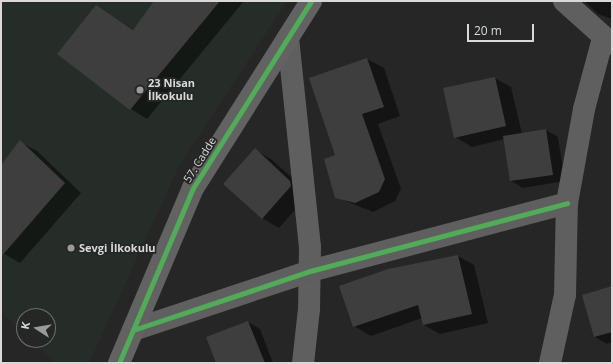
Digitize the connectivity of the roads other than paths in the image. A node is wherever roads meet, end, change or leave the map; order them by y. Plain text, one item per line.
1 (311, 1) edge
2 (564, 1) edge
3 (288, 38) junction
4 (608, 41) edge
5 (567, 203) junction
6 (310, 271) junction
7 (133, 330) junction
8 (119, 363) edge
9 (303, 363) edge
10 (550, 363) edge

1 - 3 street, 57. Cadde
2 - 4 street
3 - 6 street
3 - 7 street, 57. Cadde
4 - 5 street
5 - 6 street
5 - 10 street
6 - 7 street
6 - 9 street
7 - 8 street, 57. Cadde

